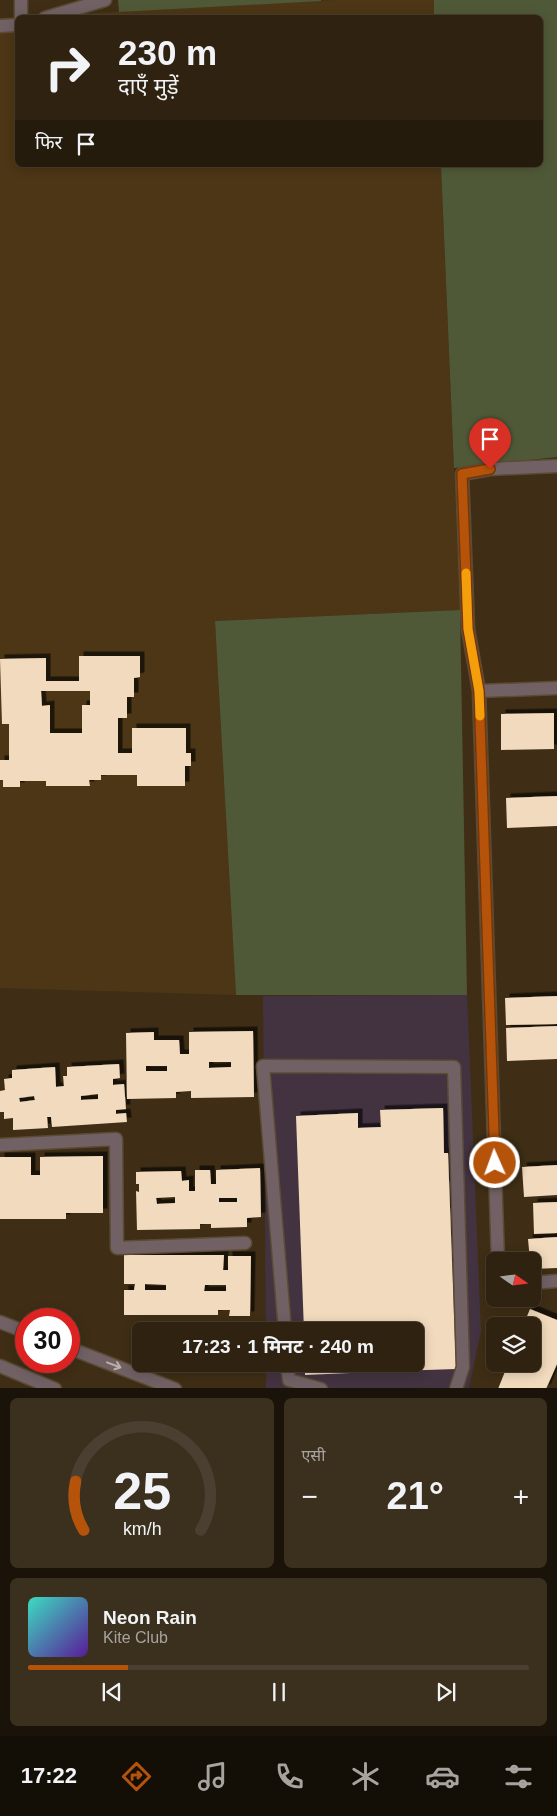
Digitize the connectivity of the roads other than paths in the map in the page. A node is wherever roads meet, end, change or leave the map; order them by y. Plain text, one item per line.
1 (20, 0) edge
2 (105, 0) edge
3 (21, 15) edge
4 (55, 15) edge
5 (15, 25) edge
6 (0, 26) edge
7 (557, 466) edge
8 (557, 688) edge
9 (479, 691) junction
10 (0, 1145) edge
11 (245, 1242) dead end
12 (498, 1252) edge
13 (557, 1282) edge
14 (541, 1283) edge
15 (0, 1322) edge
16 (284, 1322) edge
17 (15, 1328) edge
18 (80, 1352) edge
19 (0, 1366) edge
20 (288, 1372) edge
21 (55, 1388) edge
22 (175, 1388) edge
23 (321, 1388) edge
24 (456, 1388) edge

1 - 3 street
2 - 4 street
5 - 6 street
7 - 9 street
8 - 9 street
9 - 12 street
10 - 11 street
13 - 14 street
15 - 17 street
16 - 24 street
18 -> 22 street
19 - 21 street
20 - 23 street

